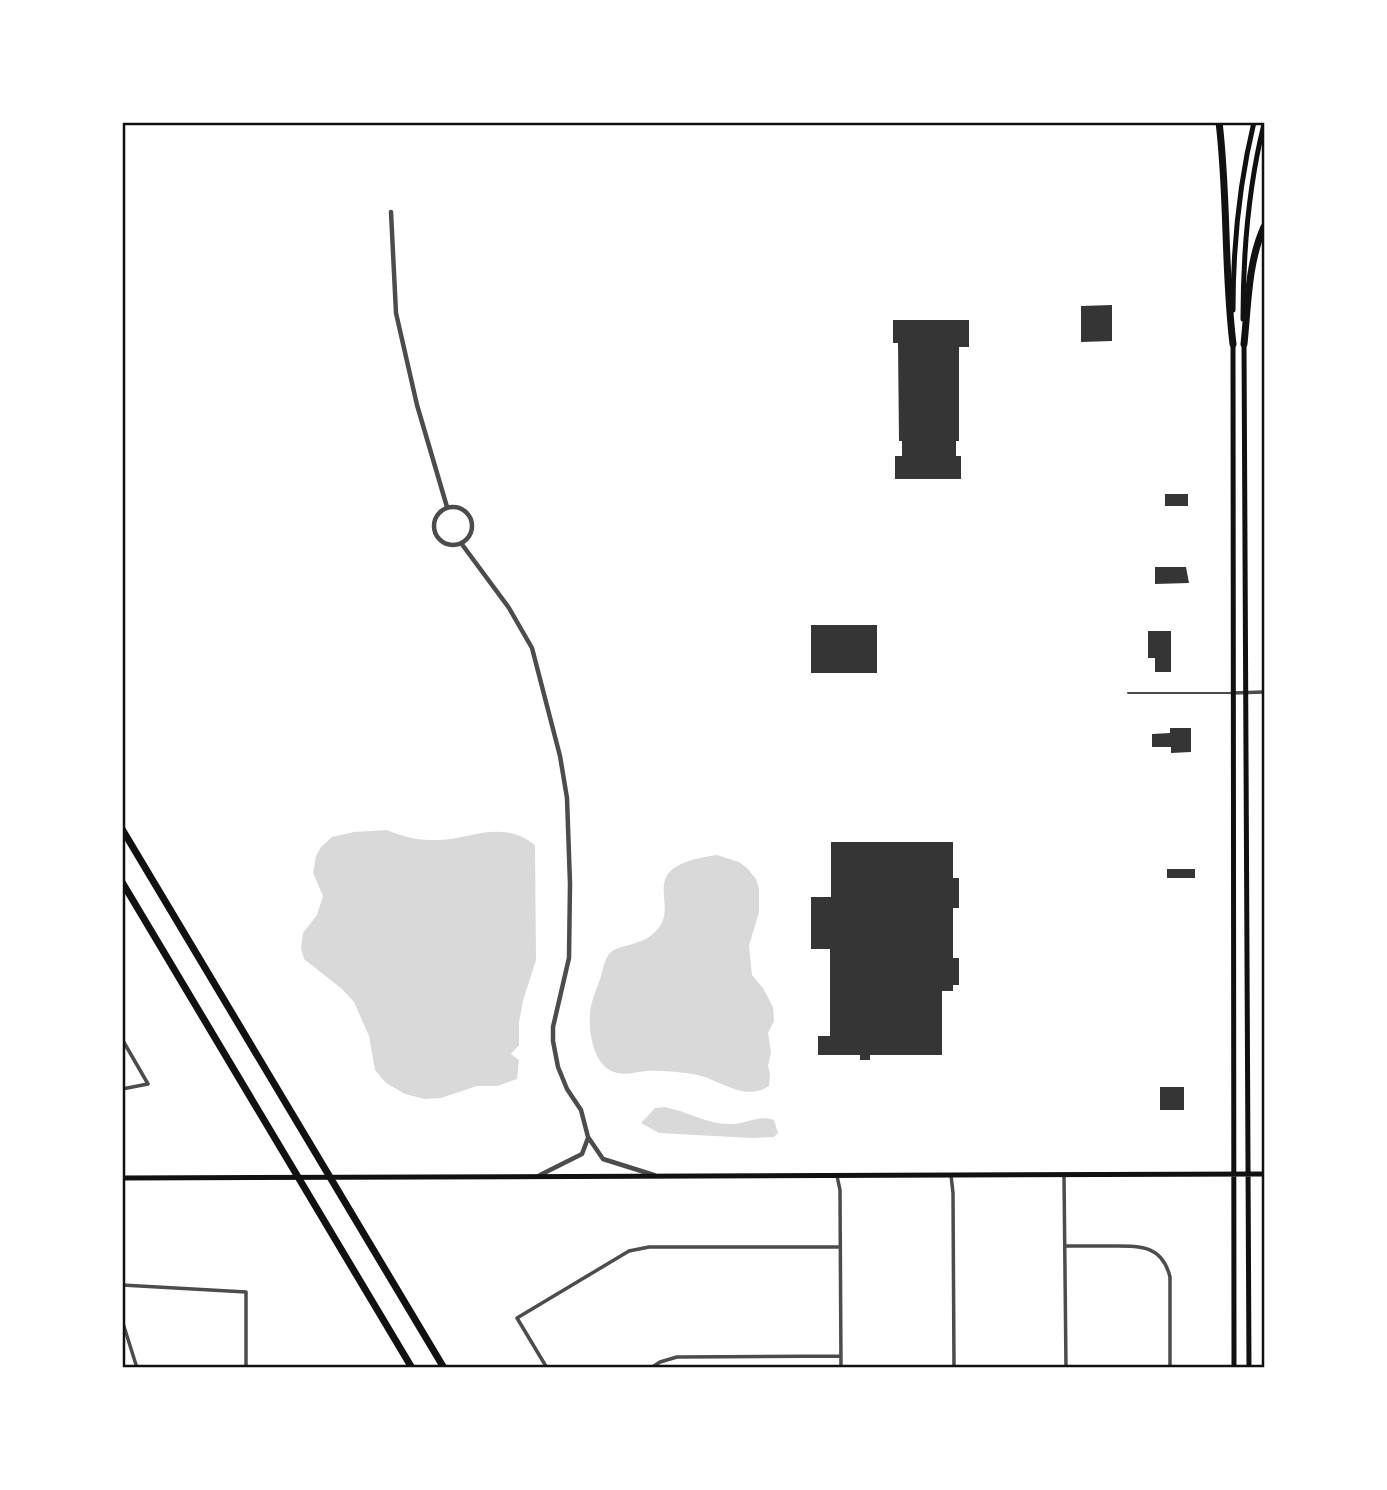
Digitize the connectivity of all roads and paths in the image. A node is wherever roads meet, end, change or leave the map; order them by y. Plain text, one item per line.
1 (1219, 122) edge
2 (1254, 122) edge
3 (1265, 124) edge
4 (391, 212) dead end
5 (1265, 227) edge
6 (1233, 344) junction
7 (1244, 344) junction
8 (447, 507) junction
9 (461, 544) junction
10 (1247, 692) junction
11 (1265, 692) edge
12 (1128, 693) dead end
13 (1232, 693) junction
14 (122, 829) edge
15 (122, 882) edge
16 (122, 1039) edge
17 (122, 1089) edge
18 (588, 1138) junction
19 (1233, 1174) junction
20 (1248, 1174) junction
21 (1265, 1174) edge
22 (951, 1175) junction
23 (1064, 1175) junction
24 (539, 1176) junction
25 (837, 1176) junction
26 (660, 1177) junction
27 (122, 1178) edge
28 (1065, 1246) junction
29 (841, 1247) junction
30 (122, 1285) edge
31 (122, 1320) edge
32 (841, 1356) junction
33 (137, 1367) edge
34 (246, 1367) edge
35 (412, 1367) edge
36 (444, 1367) edge
37 (547, 1367) edge
38 (650, 1367) edge
39 (841, 1367) edge
40 (954, 1367) edge
41 (1066, 1367) edge
42 (1170, 1367) edge
43 (1234, 1367) edge
44 (1249, 1367) edge

1 - 6 highway
2 - 6 main road
3 - 7 main road
4 - 8 street
5 - 7 highway
6 - 13 main road
7 - 10 main road
8 - 9 street
8 - 9 street
9 - 18 street
10 - 11 street
10 - 13 street
10 - 20 main road
12 - 13 lane
13 - 19 main road
14 - 36 highway
15 - 35 highway
16 - 17 street
18 - 24 street
18 - 26 street
19 - 20 main road
19 - 23 main road
19 - 43 main road
20 - 21 main road
20 - 44 main road
22 - 23 main road
22 - 25 main road
22 - 40 street
23 - 28 street
24 - 26 main road
24 - 27 main road
25 - 26 main road
25 - 29 street
28 - 41 street
28 - 42 street
29 - 32 street
29 - 37 street
30 - 34 street
31 - 33 street
32 - 38 street
32 - 39 street

